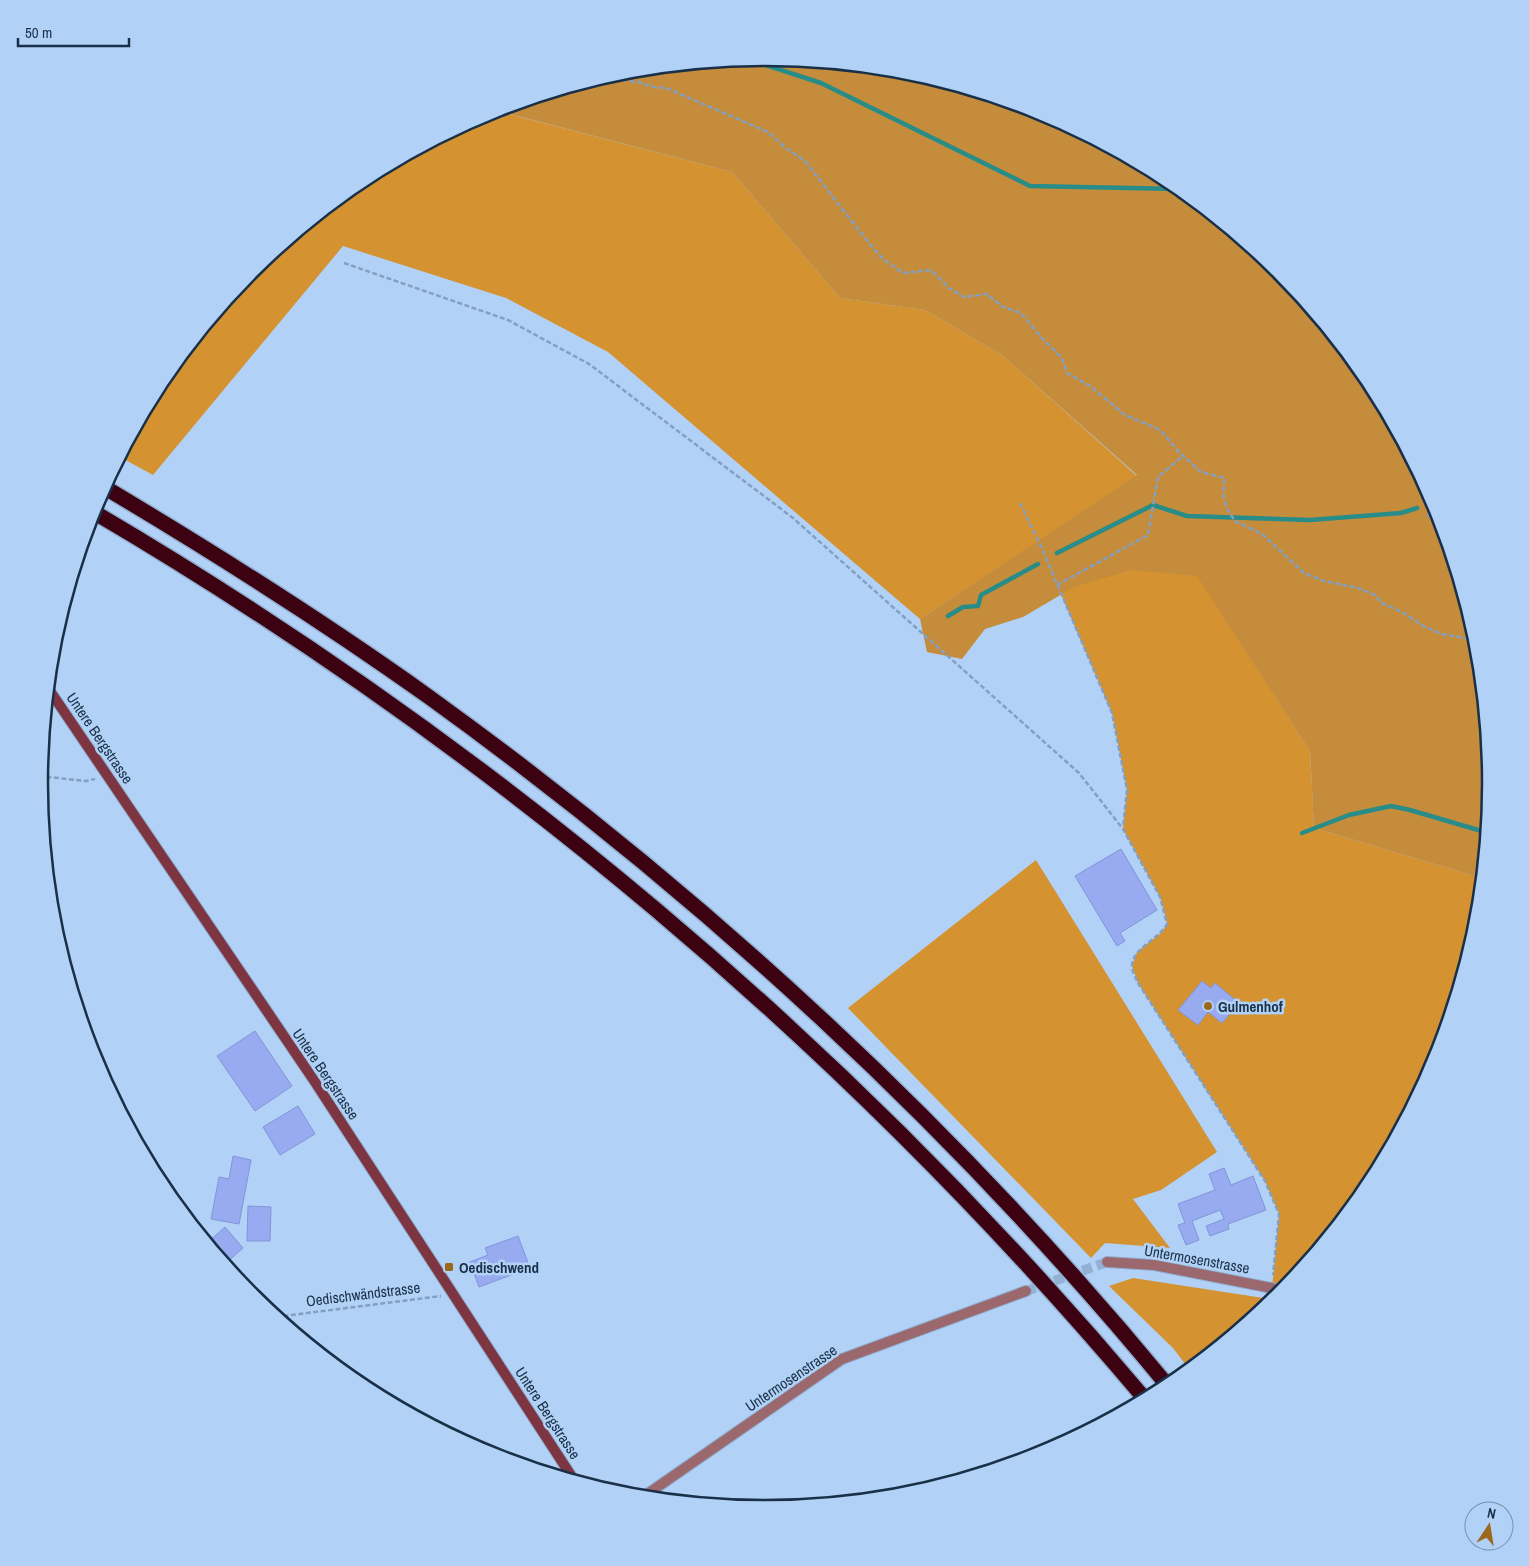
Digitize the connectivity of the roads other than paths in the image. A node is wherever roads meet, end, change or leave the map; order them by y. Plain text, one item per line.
1 (110, 491) edge
2 (100, 516) edge
3 (53, 696) edge
4 (1107, 1262) tunnel mouth
5 (1272, 1289) edge
6 (1026, 1291) tunnel mouth
7 (1162, 1379) edge
8 (1140, 1394) edge
9 (569, 1473) edge
10 (652, 1491) edge

1 - 7 highway
2 - 8 highway
3 - 9 main road, Untere Bergstrasse
4 - 5 street, Untermosenstrasse
6 - 10 street, Untermosenstrasse

